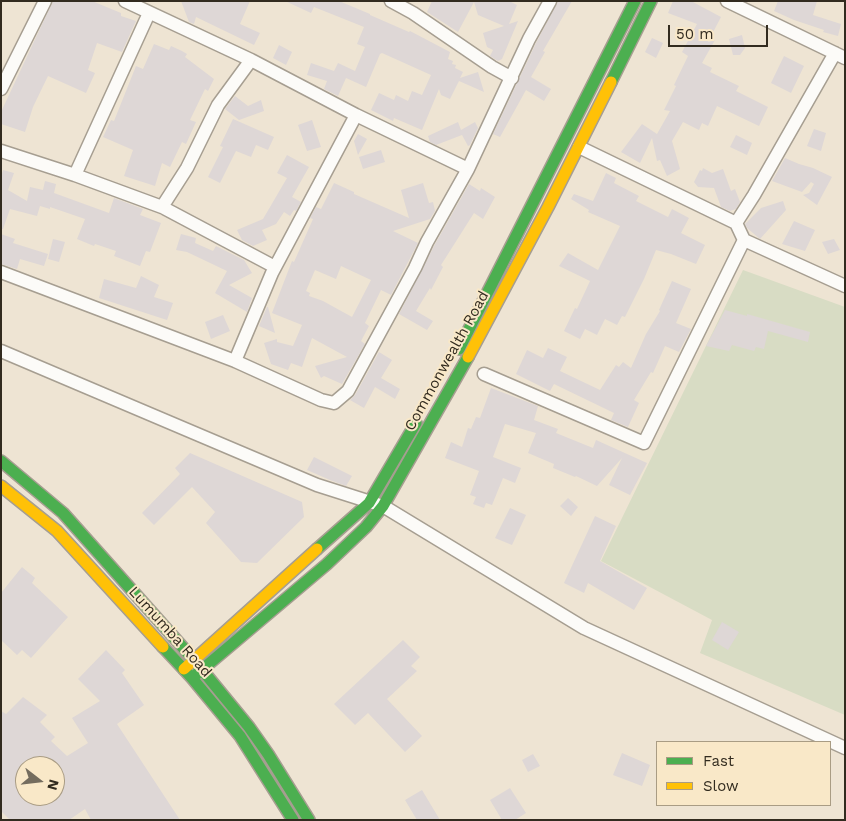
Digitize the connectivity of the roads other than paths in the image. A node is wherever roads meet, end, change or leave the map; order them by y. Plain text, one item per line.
1 (45, 1) edge
2 (125, 1) edge
3 (391, 1) edge
4 (419, 1) edge
5 (550, 1) edge
6 (635, 1) edge
7 (651, 1) edge
8 (727, 1) edge
9 (149, 13) junction
10 (413, 13) junction
11 (840, 56) edge
12 (251, 60) junction
13 (512, 78) junction
14 (1, 89) edge
15 (356, 115) junction
16 (579, 147) junction
17 (1, 151) edge
18 (468, 169) junction
19 (75, 175) junction
20 (162, 207) junction
21 (736, 223) junction
22 (744, 240) junction
23 (275, 268) junction
24 (1, 272) edge
25 (845, 286) edge
26 (1, 351) edge
27 (454, 357) dead end
28 (235, 361) junction
29 (484, 374) dead end
30 (422, 414) dead end
31 (1, 461) edge
32 (1, 486) edge
33 (369, 503) junction
34 (383, 506) junction
35 (194, 660) junction
36 (184, 668) junction
37 (202, 669) junction
38 (192, 678) junction
39 (830, 741) edge
40 (831, 742) edge
41 (845, 748) edge
42 (293, 820) edge
43 (309, 820) edge

1 - 14 street
2 - 9 street
3 - 10 street
4 - 10 street
5 - 13 street
6 - 27 main road, Commonwealth Road
7 - 16 main road, Commonwealth Road
8 - 11 street
9 - 12 street
9 - 19 street
10 - 13 street
11 - 21 street
12 - 15 street
12 - 20 street
13 - 18 street
15 - 18 street
15 - 23 street
16 - 21 street
16 - 34 main road, Commonwealth Road
17 - 19 street
18 - 28 street
19 - 20 street
20 - 23 street
21 - 22 street
22 - 25 street
22 - 29 street
23 - 28 street
24 - 28 street
26 - 33 street
30 - 33 main road, Commonwealth Road
31 - 35 main road, Lumumba Road
32 - 36 main road, Lumumba Road
33 - 34 street
33 - 35 main road, Commonwealth Road
34 - 37 main road, Commonwealth Road
34 - 39 street
35 - 36 main road, Commonwealth Road
35 - 37 main road, Lumumba Road
36 - 38 main road, Lumumba Road
37 - 38 main road, Commonwealth Road
37 - 43 main road, Lumumba Road
38 - 42 main road, Lumumba Road
40 - 41 street

